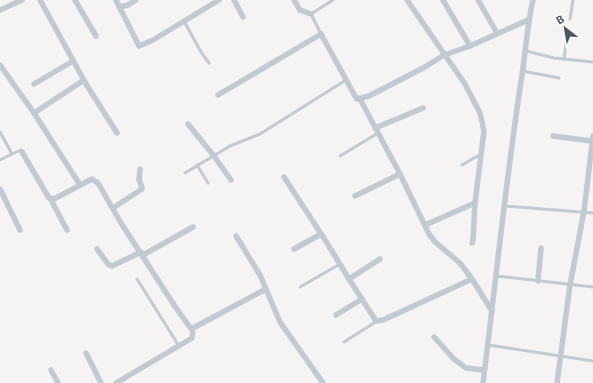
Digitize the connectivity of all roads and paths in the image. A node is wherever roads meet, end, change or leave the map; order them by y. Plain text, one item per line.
1 (22, 0) edge
2 (40, 0) edge
3 (75, 0) edge
4 (116, 0) edge
5 (136, 0) edge
6 (219, 0) edge
7 (234, 0) edge
8 (294, 0) edge
9 (333, 0) edge
10 (407, 0) edge
11 (443, 0) edge
12 (478, 0) edge
13 (532, 0) edge
14 (573, 0) edge
15 (211, 2) edge
16 (119, 7) junction
17 (0, 10) edge
18 (311, 14) junction
19 (243, 17) dead end
20 (570, 18) dead end
21 (528, 20) junction
22 (184, 21) junction
23 (568, 29) dead end
24 (497, 33) junction
25 (320, 34) junction
26 (96, 36) dead end
27 (470, 46) junction
28 (526, 51) junction
29 (444, 55) junction
30 (564, 59) junction
31 (73, 61) junction
32 (593, 62) edge
33 (209, 63) dead end
34 (0, 65) edge
35 (523, 71) junction
36 (559, 78) dead end
37 (84, 80) junction
38 (346, 80) junction
39 (34, 84) dead end
40 (218, 95) dead end
41 (360, 99) junction
42 (422, 108) dead end
43 (34, 113) junction
44 (188, 124) dead end
45 (377, 131) junction
46 (0, 132) edge
47 (117, 133) dead end
48 (553, 136) dead end
49 (593, 138) edge
50 (22, 152) joint
51 (12, 154) junction
52 (481, 154) junction
53 (214, 156) junction
54 (340, 156) dead end
55 (0, 160) edge
56 (197, 165) junction
57 (462, 165) dead end
58 (140, 169) dead end
59 (185, 173) dead end
60 (400, 174) junction
61 (284, 177) dead end
62 (231, 180) dead end
63 (208, 183) dead end
64 (80, 185) junction
65 (0, 189) edge
66 (355, 196) dead end
67 (50, 198) junction
68 (475, 203) junction
69 (504, 206) junction
70 (112, 208) junction
71 (584, 211) junction
72 (593, 213) edge
73 (425, 226) junction
74 (193, 227) dead end
75 (20, 230) dead end
76 (68, 230) dead end
77 (321, 234) junction
78 (236, 236) dead end
79 (472, 243) dead end
80 (541, 248) dead end
81 (98, 249) dead end
82 (294, 249) dead end
83 (142, 253) junction
84 (380, 259) dead end
85 (340, 264) junction
86 (496, 276) junction
87 (137, 279) dead end
88 (349, 279) junction
89 (472, 279) junction
90 (538, 282) junction
91 (570, 285) junction
92 (300, 287) dead end
93 (593, 287) edge
94 (266, 289) junction
95 (362, 299) junction
96 (492, 311) junction
97 (336, 315) dead end
98 (377, 321) junction
99 (192, 330) junction
100 (434, 337) dead end
101 (344, 342) dead end
102 (488, 345) junction
103 (179, 346) junction
104 (86, 353) dead end
105 (561, 357) junction
106 (593, 361) edge
107 (51, 370) dead end
108 (484, 370) junction
109 (58, 383) edge
110 (101, 383) edge
111 (116, 383) edge
112 (323, 383) edge
113 (483, 383) edge
114 (557, 383) edge

1 - 17 street
2 - 31 street
3 - 26 street
4 - 16 street
5 - 16 street
6 - 15 street
7 - 19 street
8 - 18 street
9 - 18 lane
10 - 29 street
11 - 27 street
12 - 24 street
13 - 21 street
14 - 20 lane
15 - 22 street
16 - 22 street
18 - 25 lane
21 - 24 street
21 - 28 street
22 - 33 lane
23 - 30 lane
24 - 27 street
25 - 38 street
25 - 40 street
27 - 29 street
28 - 30 lane
28 - 35 street
29 - 41 street
29 - 52 street
30 - 32 lane
31 - 37 street
31 - 39 street
34 - 43 street
35 - 36 lane
35 - 69 street
37 - 43 street
37 - 47 street
38 - 41 street
38 - 53 lane
41 - 45 street
42 - 45 street
43 - 64 street
44 - 53 street
45 - 54 lane
45 - 60 street
46 - 51 lane
48 - 49 street
49 - 71 street
50 - 51 lane
50 - 67 street
51 - 55 lane
52 - 57 lane
52 - 68 street
53 - 56 lane
53 - 62 street
56 - 59 lane
56 - 63 lane
58 - 70 street
60 - 66 street
60 - 73 street
61 - 77 street
64 - 67 street
64 - 70 street
65 - 75 street
67 - 76 street
68 - 73 street
68 - 79 street
69 - 71 lane
69 - 86 street
70 - 83 street
71 - 72 lane
71 - 91 street
73 - 89 street
74 - 83 street
77 - 82 street
77 - 85 street
78 - 94 street
80 - 90 street
81 - 83 street
83 - 99 street
84 - 88 street
85 - 88 street
85 - 92 lane
86 - 90 lane
86 - 96 street
87 - 103 lane
88 - 95 street
89 - 96 street
89 - 98 street
90 - 91 lane
91 - 93 lane
91 - 105 street
94 - 99 street
94 - 112 street
95 - 97 street
95 - 98 street
96 - 102 street
98 - 101 lane
99 - 103 street
100 - 108 street
102 - 105 lane
102 - 108 street
103 - 111 street
104 - 110 street
105 - 106 lane
105 - 114 street
107 - 109 street
108 - 113 street

